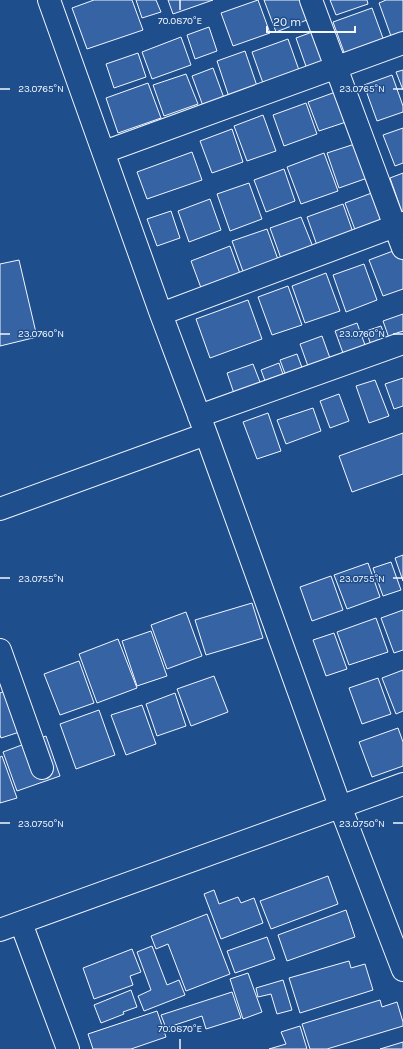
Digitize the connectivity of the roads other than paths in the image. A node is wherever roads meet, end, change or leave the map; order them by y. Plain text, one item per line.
1 (49, 0) edge
2 (311, 0) edge
3 (403, 43) edge
4 (336, 67) junction
5 (104, 152) junction
6 (399, 224) edge
7 (403, 248) edge
8 (160, 314) junction
9 (403, 343) edge
10 (202, 425) junction
11 (0, 509) edge
12 (0, 650) edge
13 (42, 768) dead end
14 (403, 784) edge
15 (340, 806) junction
16 (21, 923) junction
17 (0, 930) edge
18 (403, 970) edge
19 (68, 1049) edge

1 - 5 street
2 - 4 street
3 - 4 street
4 - 5 street
4 - 6 street
5 - 8 street
6 - 7 street
6 - 8 street
8 - 10 street
9 - 10 street
10 - 11 street
10 - 15 street
12 - 13 street
14 - 15 street
15 - 16 street
15 - 18 street
16 - 17 street
16 - 19 street

